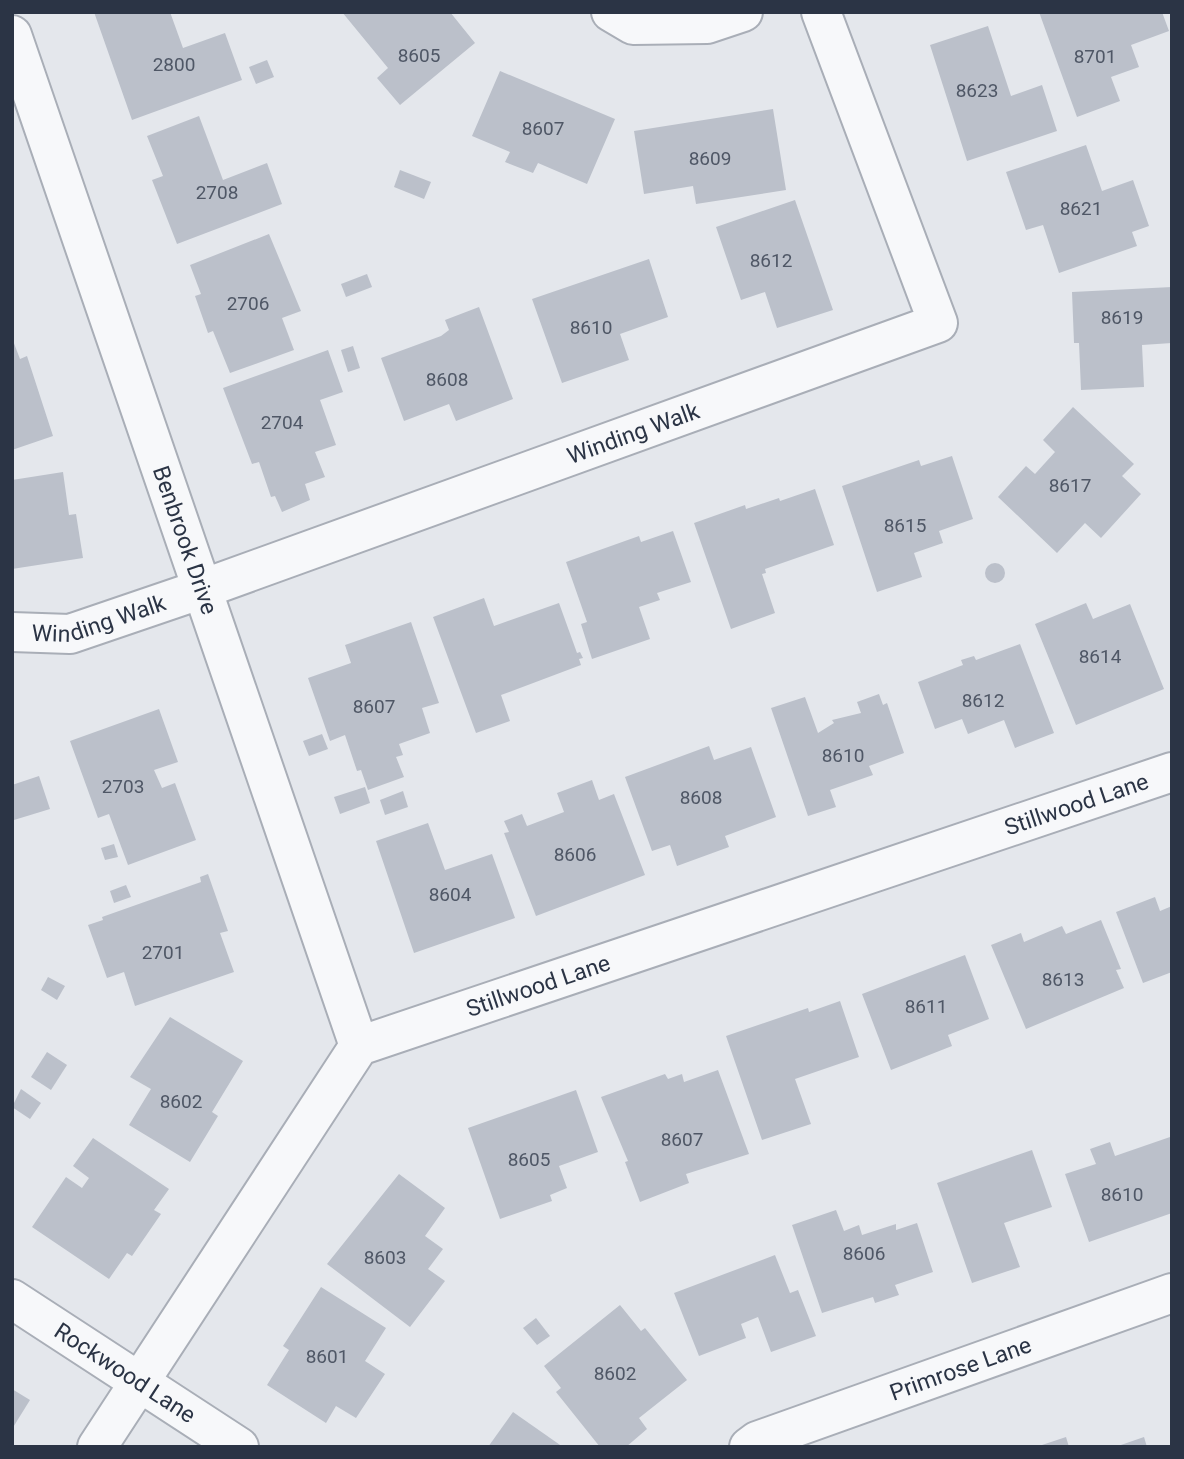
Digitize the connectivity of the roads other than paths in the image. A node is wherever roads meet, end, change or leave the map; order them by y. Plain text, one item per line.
1 (611, 12) edge
2 (743, 12) edge
3 (821, 12) edge
4 (12, 35) edge
5 (205, 589) junction
6 (12, 632) edge
7 (1172, 772) edge
8 (359, 1046) junction
9 (1172, 1293) edge
10 (12, 1299) edge
11 (139, 1382) junction
12 (97, 1447) edge
13 (239, 1447) edge
14 (749, 1447) edge

1 - 2 street
3 - 5 street, Winding Walk
4 - 5 street, Benbrook Drive
5 - 6 street, Winding Walk
5 - 8 street, Benbrook Drive
7 - 8 street, Stillwood Lane
8 - 11 street
9 - 14 street, Primrose Lane
10 - 11 street, Rockwood Lane
11 - 12 street
11 - 13 street, Rockwood Lane

